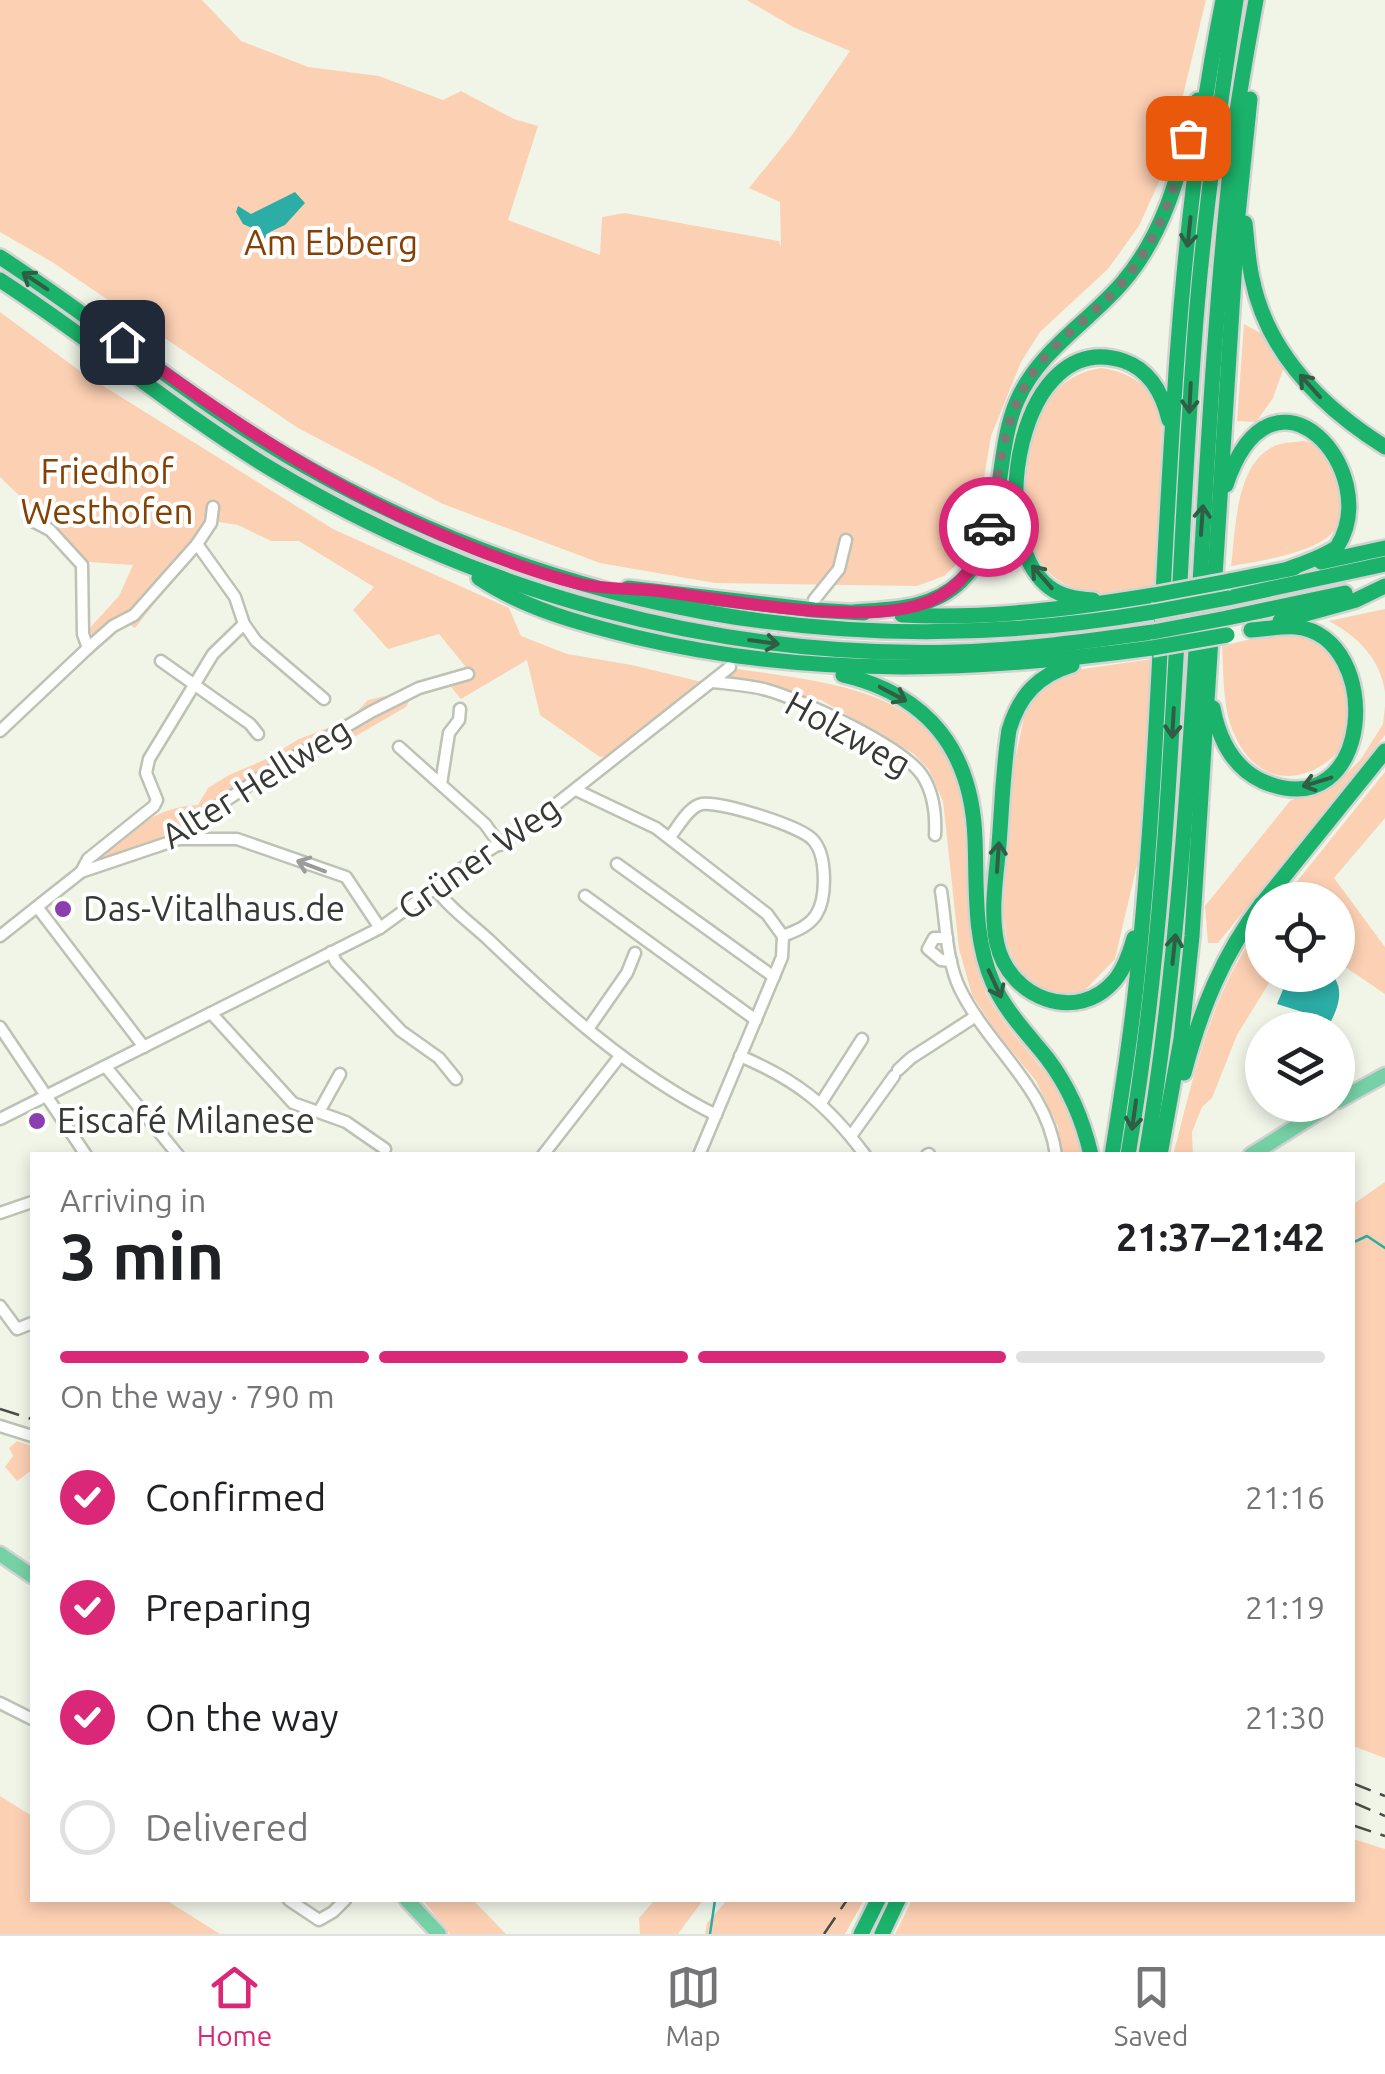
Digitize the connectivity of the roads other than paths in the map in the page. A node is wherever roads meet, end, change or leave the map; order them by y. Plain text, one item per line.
1 (1222, 0) edge
2 (1236, 0) edge
3 (1259, 0) edge
4 (1210, 66) junction
5 (1245, 134) junction
6 (0, 258) edge
7 (0, 280) edge
8 (1338, 435) dead end
9 (1385, 448) edge
10 (1169, 479) junction
11 (1366, 500) dead end
12 (1220, 503) junction
13 (213, 507) dead end
14 (29, 519) dead end
15 (846, 540) dead end
16 (196, 544) junction
17 (1385, 548) edge
18 (450, 560) junction
19 (1385, 564) edge
20 (1288, 569) junction
21 (580, 584) junction
22 (1385, 585) edge
23 (1229, 589) junction
24 (1132, 599) junction
25 (814, 600) tunnel mouth
26 (1154, 603) junction
27 (854, 612) junction
28 (244, 624) junction
29 (1227, 626) junction
30 (1251, 630) junction
31 (1152, 640) junction
32 (88, 648) junction
33 (1114, 654) junction
34 (161, 661) dead end
35 (800, 664) junction
36 (730, 667) tunnel mouth
37 (1365, 669) dead end
38 (468, 674) dead end
39 (713, 682) junction
40 (194, 683) junction
41 (1210, 689) junction
42 (324, 699) dead end
43 (460, 709) dead end
44 (0, 731) edge
45 (1371, 732) dead end
46 (258, 734) dead end
47 (399, 747) dead end
48 (1385, 751) edge
49 (442, 784) junction
50 (576, 790) junction
51 (935, 835) dead end
52 (670, 837) junction
53 (178, 839) junction
54 (500, 845) junction
55 (617, 864) dead end
56 (82, 872) junction
57 (1280, 882) edge
58 (1144, 885) junction
59 (434, 888) junction
60 (941, 891) dead end
61 (586, 896) dead end
62 (38, 908) junction
63 (1245, 927) edge
64 (380, 928) junction
65 (0, 936) edge
66 (783, 936) junction
67 (948, 938) junction
68 (331, 952) junction
69 (635, 953) dead end
70 (951, 961) junction
71 (774, 976) junction
72 (211, 1014) junction
73 (976, 1016) junction
74 (756, 1020) junction
75 (0, 1027) edge
76 (588, 1028) junction
77 (862, 1039) dead end
78 (144, 1047) junction
79 (620, 1056) junction
80 (740, 1056) junction
81 (106, 1067) junction
82 (340, 1074) dead end
83 (1385, 1075) edge
84 (456, 1079) dead end
85 (1355, 1092) edge
86 (46, 1098) junction
87 (822, 1103) junction
88 (320, 1110) junction
89 (716, 1115) junction
90 (0, 1119) edge
91 (1299, 1122) edge
92 (1166, 1130) junction
93 (852, 1136) junction
94 (385, 1149) dead end
95 (84, 1152) edge
96 (176, 1152) edge
97 (546, 1152) edge
98 (700, 1152) edge
99 (863, 1152) edge
100 (1055, 1152) edge
101 (1090, 1152) edge
102 (1112, 1152) edge
103 (1128, 1152) edge
104 (1146, 1152) edge
105 (1161, 1152) edge
106 (1255, 1152) edge
107 (30, 1203) edge
108 (0, 1214) edge
109 (0, 1306) edge
110 (30, 1325) edge
111 (0, 1426) edge
112 (30, 1435) edge
113 (0, 1554) edge
114 (30, 1575) edge
115 (0, 1702) edge
116 (30, 1718) edge
117 (292, 1902) edge
118 (344, 1902) edge
119 (409, 1902) edge
120 (877, 1902) edge
121 (896, 1904) edge
122 (439, 1934) edge
123 (862, 1934) edge
124 (882, 1934) edge

1 - 4 highway
2 -> 103 highway
3 - 5 highway
104 -> 3 highway
4 -> 10 highway
4 - 27 highway
9 -> 5 highway
5 - 12 highway
21 -> 6 highway
7 - 18 highway
8 - 12 highway
24 -> 10 highway
10 - 58 highway
11 - 20 highway
12 - 41 highway
13 - 16 street
14 - 32 street
15 - 25 street
16 - 28 street
16 - 32 street
17 - 20 highway
18 -> 31 highway
18 - 35 highway
19 - 23 highway
20 - 23 highway
21 - 26 highway
21 - 27 highway
22 - 29 highway
22 - 30 highway
23 - 26 highway, bridge
24 - 26 highway
24 - 27 highway
28 - 40 street
28 - 42 street
29 - 30 highway
29 - 31 highway, bridge
30 - 37 highway
31 - 33 highway
32 - 44 street
33 - 35 highway
58 -> 33 highway
34 - 40 street
35 -> 101 highway
36 - 39 street, Grüner Weg
38 - 53 street, Alter Hellweg
39 - 50 street, Grüner Weg
39 - 51 street, Holzweg
40 - 46 street
40 - 56 street
45 -> 41 highway
41 - 92 highway
43 - 49 street
47 - 49 street
48 - 57 highway
49 - 54 street
50 - 52 street
50 - 54 street, Grüner Weg
52 - 66 street
52 - 66 street
53 - 56 street, Alter Hellweg
64 -> 53 street
54 - 59 street, Grüner Weg
55 - 71 street
56 - 62 street, Alter Hellweg
58 - 102 highway
59 - 64 street, Grüner Weg
59 - 76 street
60 - 67 street
61 - 74 street
62 - 65 street, Alter Hellweg
62 - 78 street
63 - 92 highway
64 - 68 street, Grüner Weg
66 - 71 street
67 - 70 street
67 - 70 street
68 - 72 street, Grüner Weg
68 - 84 street
69 - 76 street
70 - 73 street
71 - 74 street
72 - 78 street, Grüner Weg
72 - 88 street
73 - 93 street
73 - 100 street
74 - 80 street
75 - 86 street
76 - 79 street
77 - 87 street
78 - 81 street, Grüner Weg
79 - 89 street
79 - 97 street
80 - 87 street
80 - 89 street
81 - 86 street, Grüner Weg
81 - 96 street
82 - 88 street
83 - 85 main road
86 - 90 street, Grüner Weg
86 - 95 street
87 - 93 street
88 - 94 street
89 - 98 street
91 - 106 main road
92 - 105 highway
93 - 99 street
107 - 108 street
109 - 110 street
111 - 112 street
113 - 114 main road
115 - 116 street
117 - 118 street
119 - 122 main road
120 - 123 highway
121 - 124 highway

